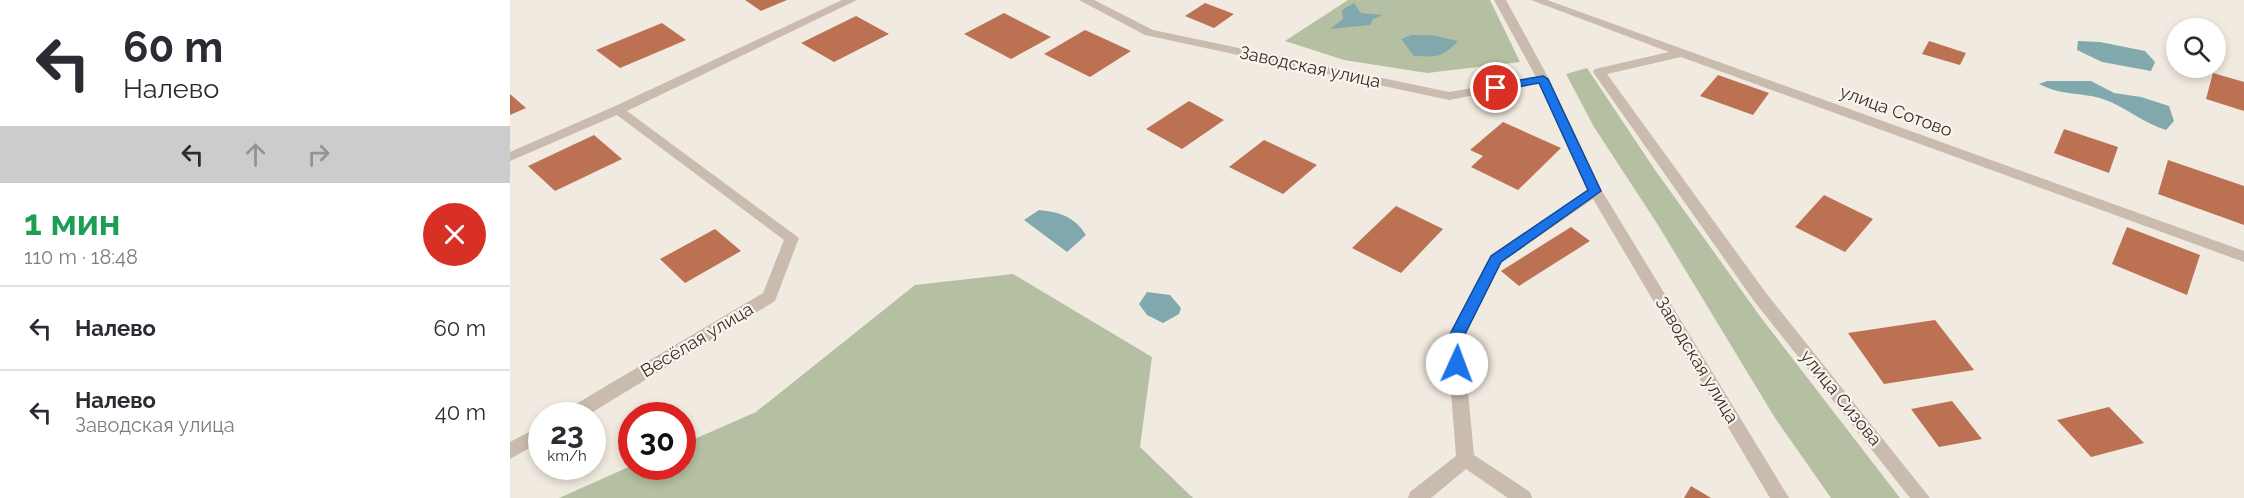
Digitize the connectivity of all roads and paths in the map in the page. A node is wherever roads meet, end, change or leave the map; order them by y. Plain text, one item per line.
1 (851, 0) edge
2 (1085, 0) edge
3 (1500, 0) edge
4 (1537, 0) edge
5 (1681, 53) junction
6 (1543, 79) junction
7 (618, 110) junction
8 (510, 157) edge
9 (1595, 191) junction
10 (2244, 257) edge
11 (593, 402) edge
12 (528, 440) edge
13 (510, 451) edge
14 (1465, 459) junction
15 (1417, 498) edge
16 (1523, 498) edge
17 (1780, 498) edge
18 (1921, 498) edge

1 - 7 street
2 - 6 street, Заводская улица
3 - 6 street, Заводская улица
4 - 5 street, улица Сотово
5 - 10 street, улица Сотово
5 - 18 street, улица Сизова
6 - 9 street, Заводская улица
7 - 8 street
7 - 11 street, Весёлая улица
9 - 14 street
9 - 17 street, Заводская улица
12 - 13 street
14 - 15 street
14 - 16 street

